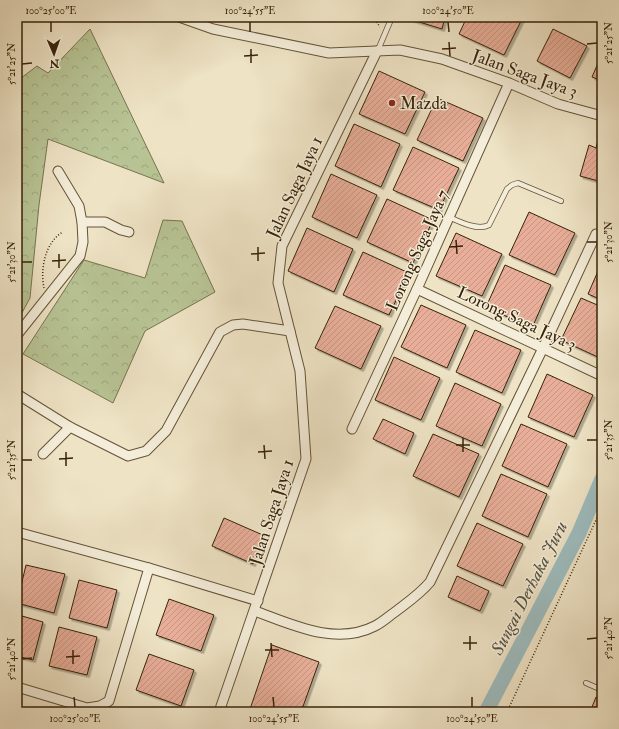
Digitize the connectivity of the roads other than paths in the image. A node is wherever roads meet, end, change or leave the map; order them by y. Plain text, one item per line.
1 (179, 17) edge
2 (392, 17) edge
3 (377, 51) junction
4 (509, 83) junction
5 (602, 116) edge
6 (58, 171) dead end
7 (561, 201) dead end
8 (449, 217) junction
9 (82, 222) junction
10 (129, 232) dead end
11 (596, 234) dead end
12 (417, 289) junction
13 (290, 331) junction
14 (17, 335) edge
15 (543, 348) junction
16 (602, 376) edge
17 (17, 394) edge
18 (70, 427) junction
19 (352, 429) dead end
20 (43, 454) dead end
21 (17, 532) edge
22 (150, 568) junction
23 (258, 601) junction
24 (255, 611) junction
25 (586, 683) dead end
26 (17, 687) edge
27 (602, 690) edge
28 (219, 712) edge

1 - 3 street, Jalan Saga Jaya 3
2 - 3 lane
3 - 4 street, Jalan Saga Jaya 3
3 - 13 street, Jalan Saga Jaya 1
4 - 5 street, Jalan Saga Jaya 3
4 - 8 street, Lorong Saga Jaya 7
6 - 9 street
7 - 8 lane
8 - 12 street, Lorong Saga Jaya 7
9 - 10 street
9 - 14 street
11 - 15 street
12 - 15 street, Lorong Saga Jaya 3
12 - 19 street, Lorong Saga Jaya 7
13 - 18 street
13 - 23 street, Jalan Saga Jaya 1
15 - 16 street, Lorong Saga Jaya 3
15 - 24 street
17 - 18 street
18 - 20 street
21 - 22 street
22 - 23 street
22 - 26 street
23 - 24 street, Jalan Saga Jaya 1
24 - 28 street, Jalan Saga Jaya 1
25 - 27 lane

